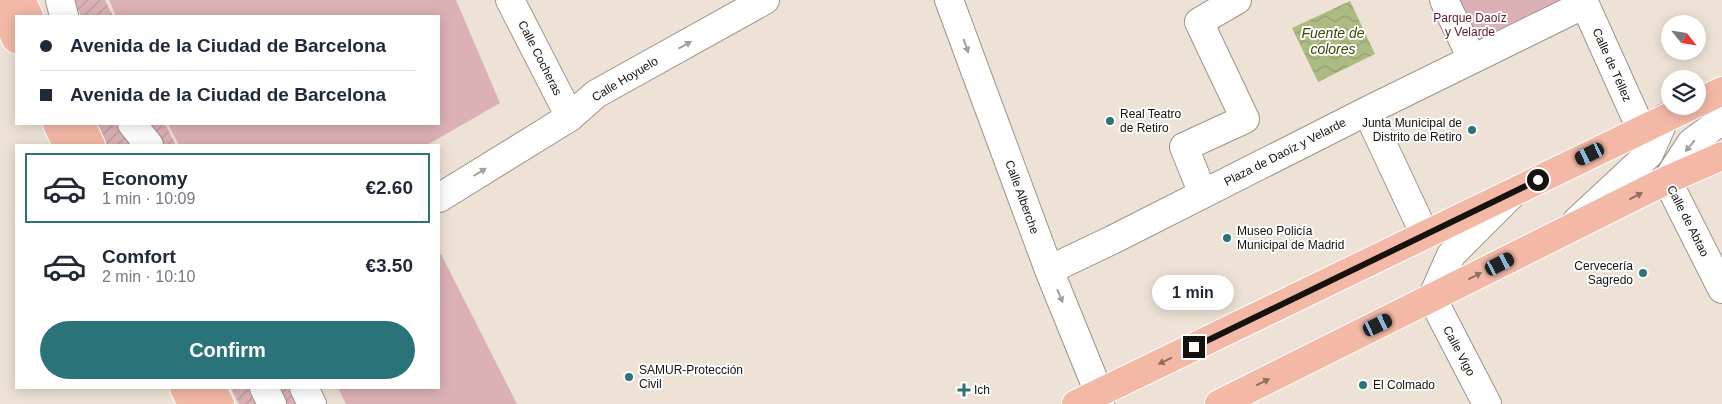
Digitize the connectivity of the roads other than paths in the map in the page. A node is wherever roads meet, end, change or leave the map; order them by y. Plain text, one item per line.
1 (21, 0) edge
2 (60, 0) edge
3 (510, 0) edge
4 (765, 0) edge
5 (949, 0) edge
6 (1238, 0) edge
7 (1444, 0) edge
8 (1584, 2) edge
9 (0, 5) edge
10 (28, 15) edge
11 (64, 15) edge
12 (15, 37) edge
13 (1472, 59) junction
14 (1722, 92) edge
15 (1706, 99) edge
16 (1368, 111) junction
17 (1672, 115) edge
18 (570, 117) junction
19 (1722, 120) edge
20 (1653, 124) junction
21 (57, 125) edge
22 (81, 125) edge
23 (133, 125) edge
24 (67, 144) edge
25 (91, 144) edge
26 (148, 144) edge
27 (1722, 156) edge
28 (1667, 180) junction
29 (1515, 191) junction
30 (1203, 194) junction
31 (440, 197) edge
32 (1567, 231) junction
33 (1425, 235) junction
34 (1049, 270) junction
35 (1722, 289) edge
36 (1432, 298) junction
37 (184, 389) edge
38 (212, 389) edge
39 (264, 389) edge
40 (304, 389) edge
41 (1092, 400) edge
42 (192, 404) edge
43 (220, 404) edge
44 (272, 404) edge
45 (312, 404) edge
46 (1219, 404) edge
47 (1487, 404) edge

1 - 10 main road
2 - 11 street
3 - 18 street, Calle Cocheras
18 -> 4 street, Calle Hoyuelo
5 -> 34 street, Calle Alberche
6 - 30 street
7 - 13 street
8 - 13 street, Plaza de Daoíz y Velarde
8 - 20 street, Calle de Téllez
9 - 12 main road
13 - 16 street, Plaza de Daoíz y Velarde
14 - 15 main road
16 - 30 street, Plaza de Daoíz y Velarde
16 - 33 street
17 - 20 main road
31 -> 18 street, Calle Hoyuelo
19 -> 28 street
20 - 29 main road
20 - 32 street
21 - 24 main road
22 - 25 main road
23 - 26 street
27 - 28 main road
32 -> 28 main road
28 - 35 street, Calle de Abtao
29 - 33 main road
29 - 36 street
30 - 34 street, Plaza de Daoíz y Velarde
36 -> 32 main road
33 -> 41 main road
34 -> 41 street, Calle Alberche
46 -> 36 main road
36 - 47 street, Calle Vigo
37 - 42 main road
38 - 43 main road
39 - 44 street
40 - 45 street

